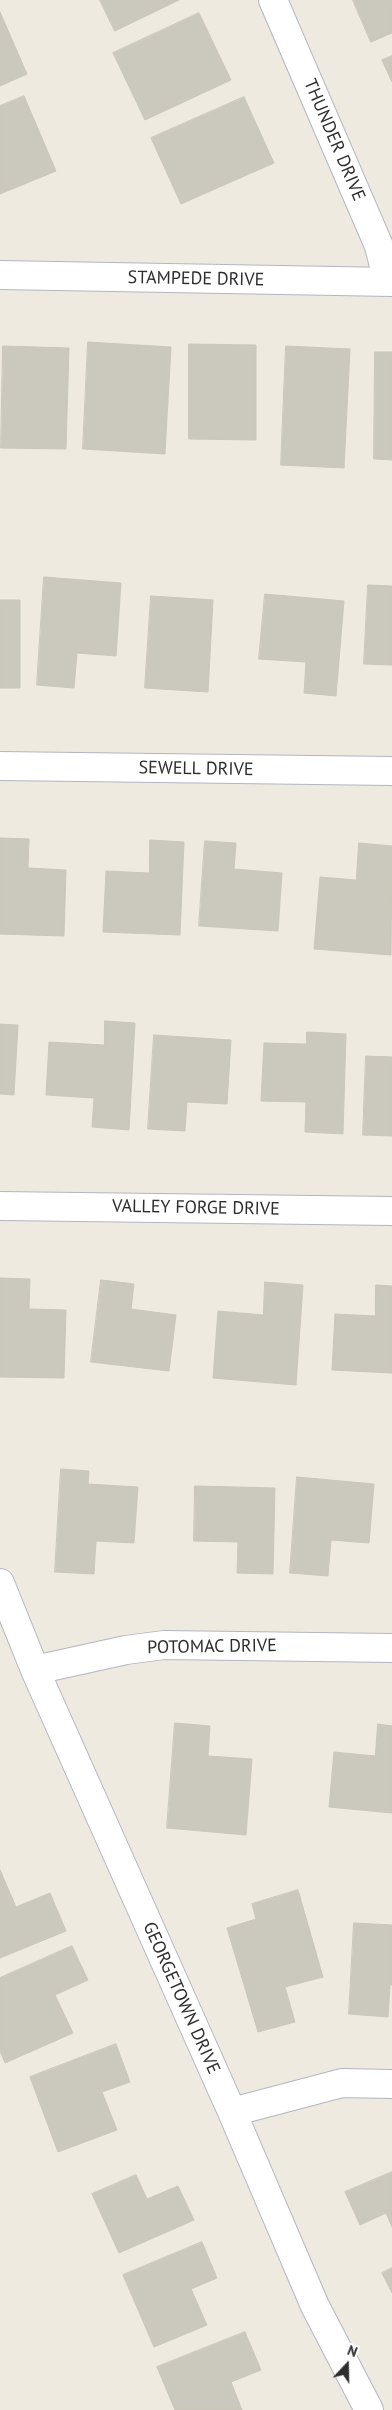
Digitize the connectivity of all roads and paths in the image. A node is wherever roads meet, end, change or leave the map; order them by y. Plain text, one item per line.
1 (273, 0) edge
2 (0, 275) edge
3 (390, 282) edge
4 (0, 766) edge
5 (392, 771) edge
6 (0, 1206) edge
7 (392, 1211) edge
8 (0, 1583) edge
9 (392, 1648) edge
10 (35, 1670) junction
11 (392, 2084) edge
12 (232, 2112) junction
13 (369, 2410) edge

1 - 3 street, THUNDER DRIVE
2 - 3 street, STAMPEDE DRIVE
4 - 5 street, SEWELL DRIVE
6 - 7 street, VALLEY FORGE DRIVE
8 - 10 street, GEORGETOWN DRIVE
9 - 10 street, POTOMAC DRIVE
10 - 12 street, GEORGETOWN DRIVE
11 - 12 street
12 - 13 street, GEORGETOWN DRIVE

